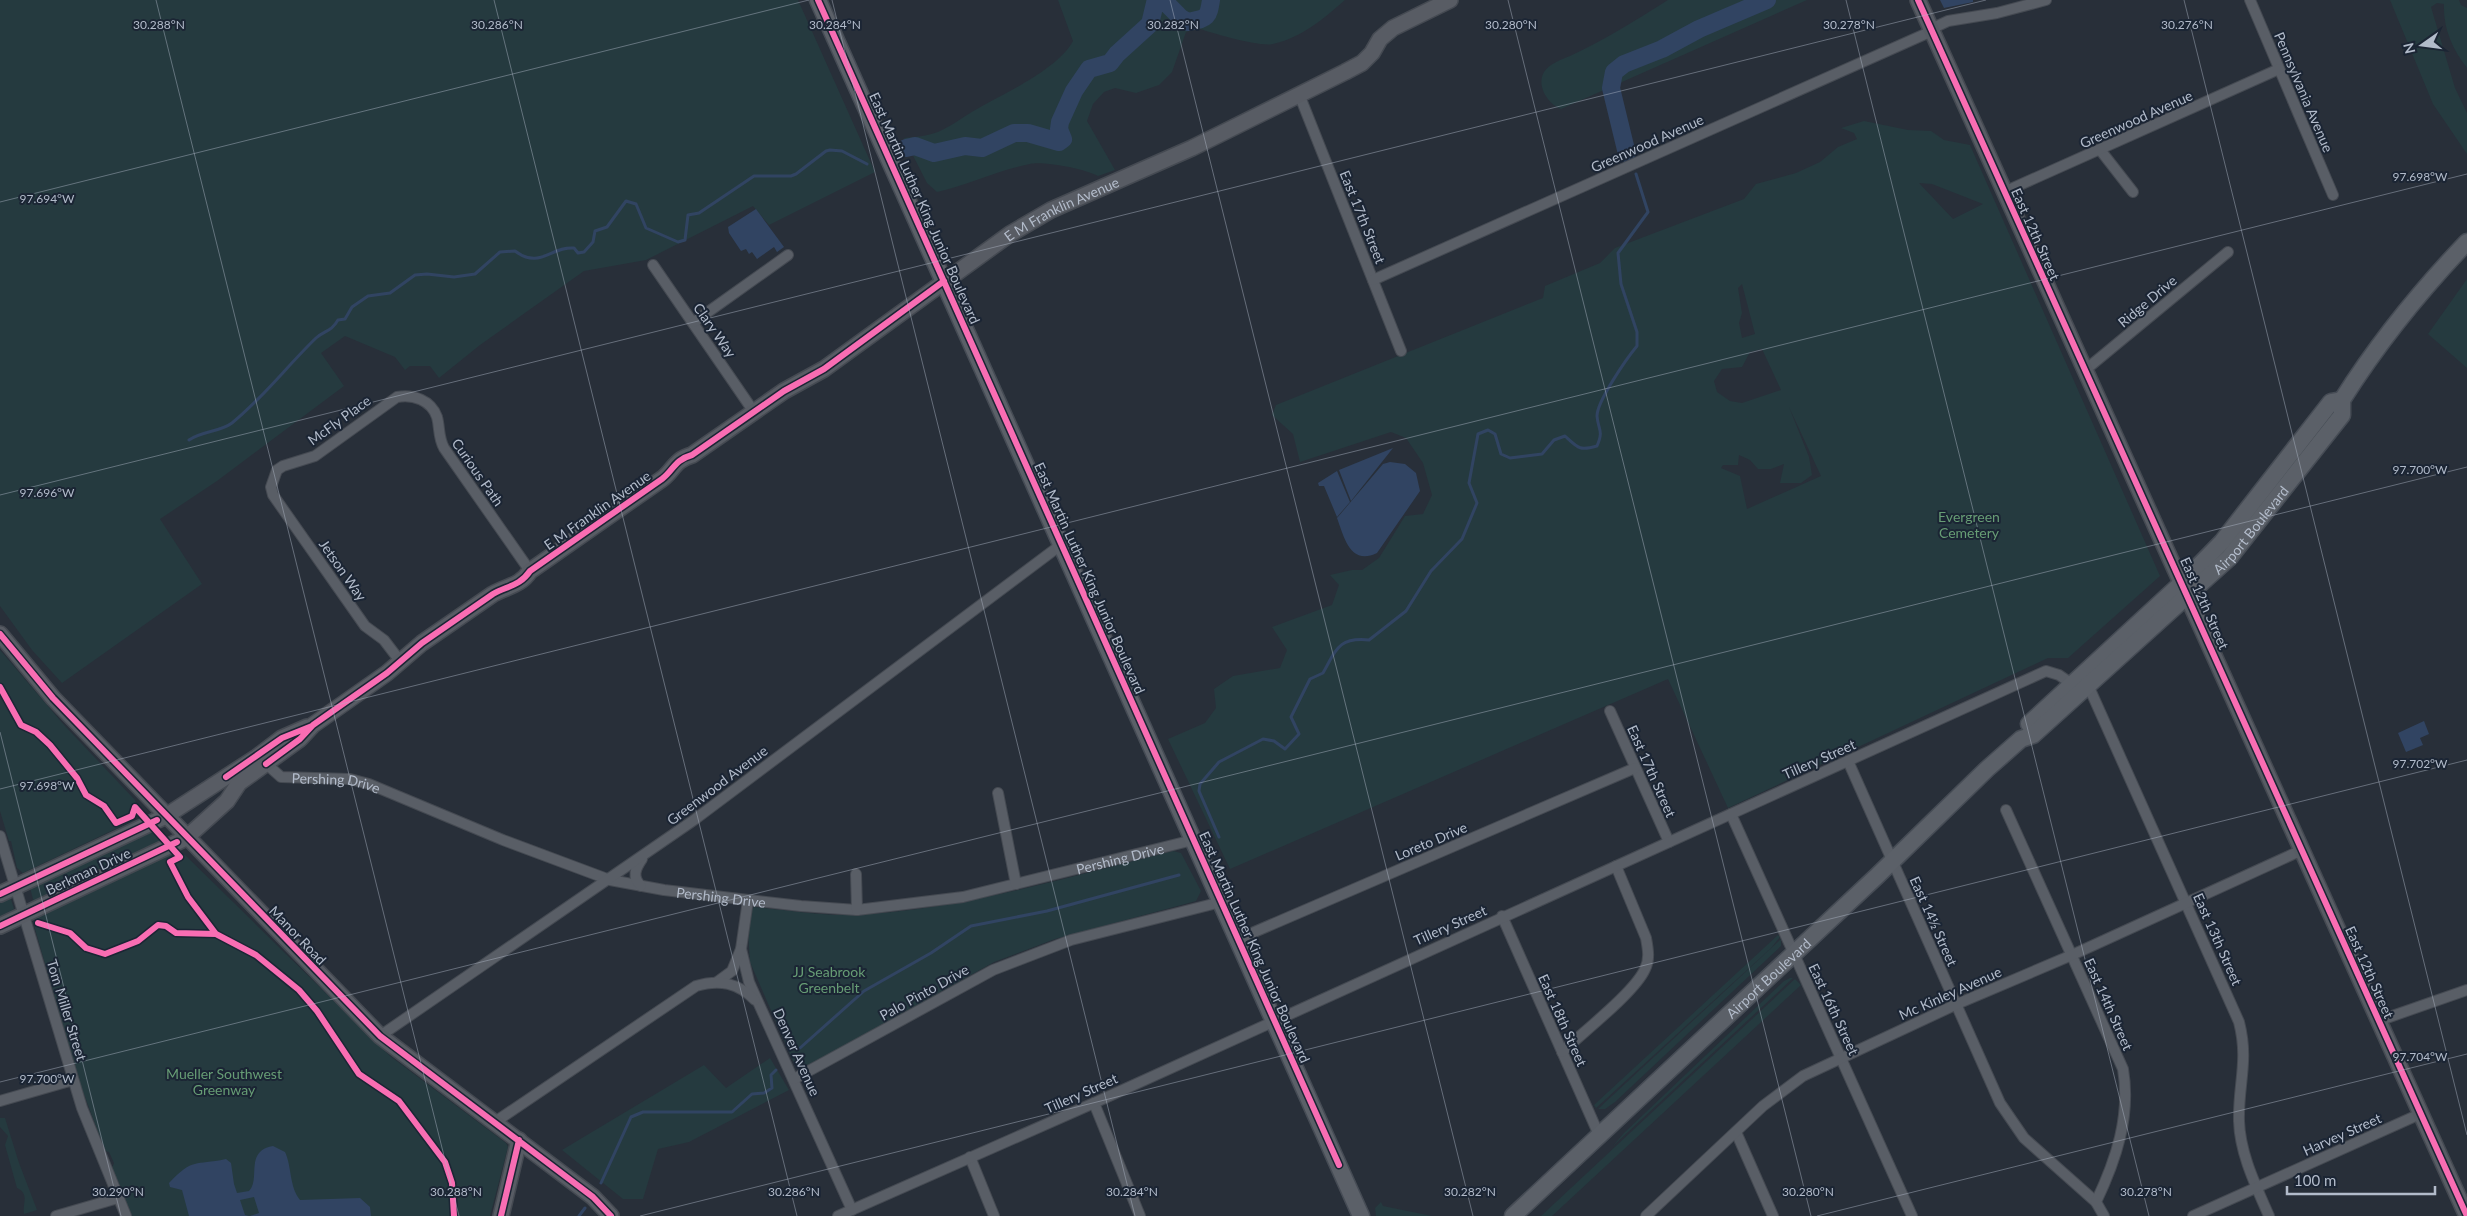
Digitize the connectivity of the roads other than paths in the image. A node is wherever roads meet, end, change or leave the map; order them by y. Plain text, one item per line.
1 (818, 0) edge
2 (1450, 0) edge
3 (1918, 0) edge
4 (2046, 0) edge
5 (2250, 0) edge
6 (1931, 30) junction
7 (2279, 69) junction
8 (1299, 94) junction
9 (2101, 151) junction
10 (2004, 192) junction
11 (2133, 192) dead end
12 (2333, 195) dead end
13 (2467, 242) edge
14 (2228, 252) dead end
15 (788, 255) dead end
16 (653, 265) dead end
17 (1373, 280) junction
18 (944, 281) junction
19 (694, 322) junction
20 (1400, 351) dead end
21 (2084, 371) junction
22 (406, 395) joint
23 (754, 412) junction
24 (271, 487) joint
25 (1062, 544) junction
26 (530, 571) junction
27 (2186, 589) junction
28 (0, 634) edge
29 (400, 661) junction
30 (2072, 684) junction
31 (2088, 685) junction
32 (1610, 711) dead end
33 (2021, 739) junction
34 (262, 760) junction
35 (1848, 761) junction
36 (1635, 768) junction
37 (998, 793) dead end
38 (2006, 810) dead end
39 (1731, 814) junction
40 (166, 816) junction
41 (0, 836) edge
42 (186, 838) junction
43 (1193, 840) junction
44 (1669, 842) junction
45 (2302, 850) junction
46 (643, 856) junction
47 (1892, 861) junction
48 (1616, 866) junction
49 (856, 874) dead end
50 (610, 880) junction
51 (1016, 884) junction
52 (641, 886) junction
53 (16, 887) junction
54 (0, 894) edge
55 (748, 900) junction
56 (1221, 902) junction
57 (2187, 902) junction
58 (857, 910) junction
59 (24, 915) junction
60 (1502, 916) junction
61 (0, 926) edge
62 (1238, 939) junction
63 (741, 948) junction
64 (1794, 954) junction
65 (2072, 955) junction
66 (717, 982) junction
67 (2467, 990) edge
68 (760, 1004) junction
69 (1957, 1004) junction
70 (1274, 1020) junction
71 (2378, 1022) junction
72 (380, 1036) junction
73 (1562, 1052) junction
74 (1842, 1057) junction
75 (794, 1079) junction
76 (73, 1080) junction
77 (0, 1101) edge
78 (1094, 1103) junction
79 (2420, 1114) junction
80 (494, 1122) junction
81 (1736, 1132) junction
82 (1599, 1135) junction
83 (519, 1140) junction
84 (970, 1157) junction
85 (2256, 1188) junction
86 (118, 1198) junction
87 (2096, 1202) junction
88 (852, 1210) junction
89 (56, 1216) edge
90 (126, 1216) edge
91 (501, 1216) edge
92 (611, 1216) edge
93 (838, 1216) edge
94 (994, 1216) edge
95 (1140, 1216) edge
96 (1361, 1216) edge
97 (1513, 1216) edge
98 (1646, 1216) edge
99 (1774, 1216) edge
100 (1912, 1216) edge
101 (2104, 1216) edge
102 (2193, 1216) edge
103 (2269, 1216) edge
104 (2467, 1216) edge

1 - 18 main road, East Martin Luther King Junior Boulevard
2 - 8 street, E M Franklin Avenue
3 - 6 street, East 12th Street
4 - 6 street, Greenwood Avenue
5 - 7 street, Pennsylvania Avenue
6 - 10 street, East 12th Street
6 - 17 street, Greenwood Avenue
7 - 9 street, Greenwood Avenue
7 - 12 street, Pennsylvania Avenue
8 - 17 street, East 17th Street
8 - 18 street, E M Franklin Avenue
9 - 10 street, Greenwood Avenue
9 - 11 street
10 - 21 street, East 12th Street
13 - 27 main road, Airport Boulevard
14 - 21 street, Ridge Drive
15 - 19 street
16 - 19 street, Clary Way
17 - 20 street, East 17th Street
18 - 23 street, E M Franklin Avenue
18 - 25 main road, East Martin Luther King Junior Boulevard
19 - 23 street, Clary Way
21 - 27 street, East 12th Street
22 - 24 street, McFly Place
22 - 26 street, Curious Path
23 - 26 street, E M Franklin Avenue
24 - 29 street, Jetson Way
25 - 43 main road, East Martin Luther King Junior Boulevard
25 - 46 street, Greenwood Avenue
26 - 29 street, E M Franklin Avenue
27 - 30 main road, Airport Boulevard
27 - 31 main road, Airport Boulevard
27 - 45 street, East 12th Street
28 - 40 street, Manor Road
29 - 34 street, E M Franklin Avenue
30 - 33 main road, Airport Boulevard
30 - 35 street, Tillery Street
31 - 33 main road, Airport Boulevard
31 - 57 street, East 13th Street
32 - 36 street, East 17th Street
33 - 47 main road, Airport Boulevard
34 - 40 street
34 - 42 street
34 - 50 street, Pershing Drive
35 - 39 street, Tillery Street
35 - 47 street, East 14½ Street
36 - 44 street, East 17th Street
36 - 62 street, Loreto Drive
37 - 51 street
38 - 65 street, East 14th Street
39 - 44 street, Tillery Street
39 - 64 street, East 16th Street
40 - 42 street, Manor Road
40 - 53 street, Berkman Drive
41 - 53 street, Tom Miller Street
42 - 59 street, Berkman Drive
42 - 72 street, Manor Road
43 - 51 street, Pershing Drive
43 - 56 main road, East Martin Luther King Junior Boulevard
44 - 48 street, Tillery Street
45 - 57 street, Mc Kinley Avenue
45 - 71 street, East 12th Street
46 - 50 street, Greenwood Avenue
46 - 52 street
47 - 64 main road, Airport Boulevard
47 - 69 street, East 14½ Street
48 - 60 street, Tillery Street
48 - 73 street
49 - 58 street
50 - 52 street, Pershing Drive
50 - 72 street, Greenwood Avenue
51 - 58 street, Pershing Drive
52 - 55 street, Pershing Drive
53 - 54 street, Berkman Drive
53 - 59 street, Tom Miller Street
55 - 58 street, Pershing Drive
55 - 63 street, Denver Avenue
56 - 62 main road, East Martin Luther King Junior Boulevard
56 - 75 street, Palo Pinto Drive
57 - 65 street, Mc Kinley Avenue
57 - 85 street, East 13th Street
59 - 61 street, Berkman Drive
59 - 76 street, Tom Miller Street
60 - 70 street, Tillery Street
60 - 73 street, East 18th Street
62 - 70 main road, East Martin Luther King Junior Boulevard
63 - 66 street
63 - 68 street, Denver Avenue
64 - 74 street, East 16th Street
64 - 82 main road, Airport Boulevard
65 - 69 street, Mc Kinley Avenue
65 - 87 street, East 14th Street
66 - 68 street
66 - 80 street
67 - 71 street
68 - 75 street, Denver Avenue
69 - 74 street, Mc Kinley Avenue
69 - 87 street, East 14½ Street
70 - 78 street, Tillery Street
70 - 96 main road, East Martin Luther King Junior Boulevard
71 - 79 street, East 12th Street
72 - 80 street, Manor Road
73 - 82 street, East 18th Street
74 - 81 street, Mc Kinley Avenue
74 - 100 street, East 16th Street
75 - 88 street, Denver Avenue
76 - 77 street
76 - 86 street, Tom Miller Street
78 - 84 street, Tillery Street
78 - 95 street
79 - 85 street, Harvey Street
79 - 104 street, East 12th Street
80 - 83 street, Manor Road
81 - 98 street, Mc Kinley Avenue
81 - 99 street
82 - 97 main road, Airport Boulevard
83 - 91 street
83 - 92 street, Manor Road
84 - 88 street, Tillery Street
84 - 94 street
85 - 102 street, Harvey Street
85 - 103 street, East 13th Street
86 - 89 street
86 - 90 street, Tom Miller Street
87 - 101 street
88 - 93 street, Tillery Street

